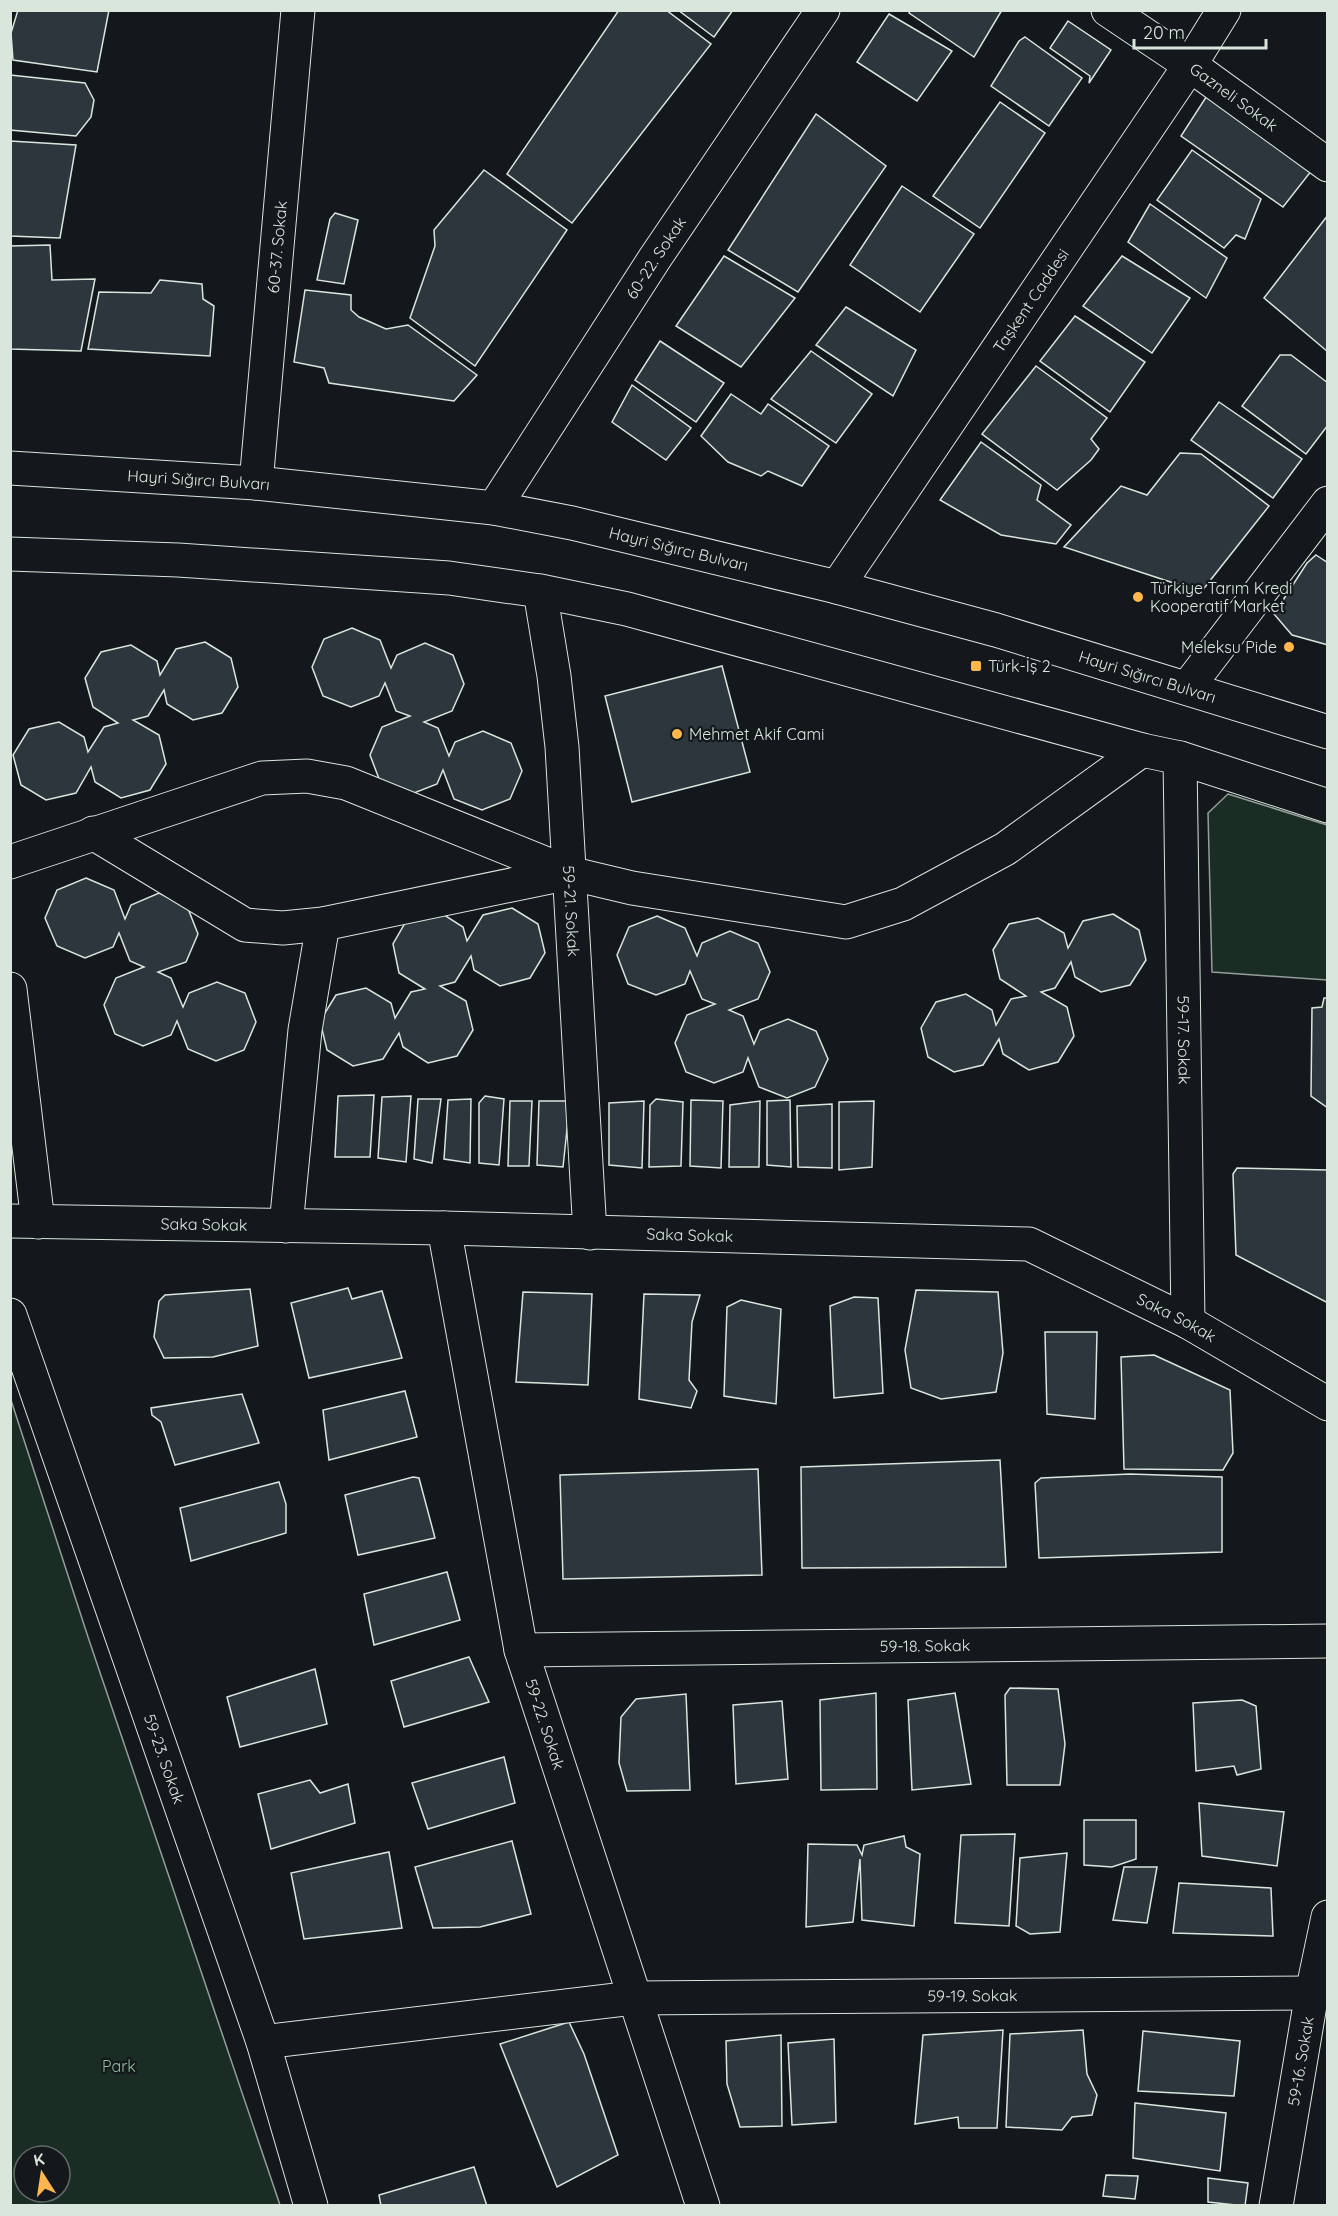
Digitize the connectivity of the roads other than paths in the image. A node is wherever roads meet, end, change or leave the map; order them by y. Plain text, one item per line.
1 (298, 10) edge
2 (823, 10) edge
3 (1108, 10) edge
4 (1224, 10) edge
5 (1190, 65) junction
6 (1328, 165) edge
7 (10, 468) edge
8 (256, 483) junction
9 (1328, 502) edge
10 (494, 508) junction
11 (10, 554) edge
12 (837, 587) junction
13 (540, 591) junction
14 (1187, 688) junction
15 (1328, 732) edge
16 (1142, 750) junction
17 (1180, 758) junction
18 (1328, 806) edge
19 (93, 833) junction
20 (10, 862) edge
21 (569, 873) junction
22 (323, 924) junction
23 (10, 989) edge
24 (24, 1221) edge
25 (286, 1226) junction
26 (444, 1228) junction
27 (590, 1233) junction
28 (10, 1315) edge
29 (1188, 1322) junction
30 (1328, 1404) edge
31 (1328, 1641) edge
32 (521, 1650) junction
33 (1328, 1917) edge
34 (1312, 1994) junction
35 (633, 1998) junction
36 (263, 2042) junction
37 (311, 2205) edge
38 (703, 2205) edge
39 (1276, 2205) edge

1 - 8 street, 60-37. Sokak
2 - 10 street, 60-22. Sokak
3 - 5 street, Gazneli Sokak
4 - 5 street, Taşkent Caddesi
5 - 6 street, Gazneli Sokak
5 - 12 street, Taşkent Caddesi
7 - 8 street, Hayri Sığırcı Bulvarı
8 - 10 street, Hayri Sığırcı Bulvarı
9 - 14 street
10 - 12 street, Hayri Sığırcı Bulvarı
11 - 13 street
12 - 14 street, Hayri Sığırcı Bulvarı
13 - 16 street
13 - 21 street, 59-21. Sokak
14 - 15 street, Hayri Sığırcı Bulvarı
16 - 17 street
16 - 21 street
17 - 18 street
17 - 29 street, 59-17. Sokak
19 - 20 street
19 - 21 street
19 - 22 street
21 - 22 street
21 - 27 street, 59-21. Sokak
22 - 25 street
23 - 24 street
24 - 25 street, Saka Sokak
25 - 26 street, Saka Sokak
26 - 27 street, Saka Sokak
26 - 32 street, 59-22. Sokak
27 - 29 street, Saka Sokak
28 - 36 street, 59-23. Sokak
29 - 30 street, Saka Sokak
31 - 32 street, 59-18. Sokak
32 - 35 street, 59-22. Sokak
33 - 34 street, 59-16. Sokak
34 - 35 street, 59-19. Sokak
34 - 39 street, 59-16. Sokak
35 - 36 street, 59-19. Sokak
35 - 38 street, 59-22. Sokak
36 - 37 street, 59-23. Sokak

